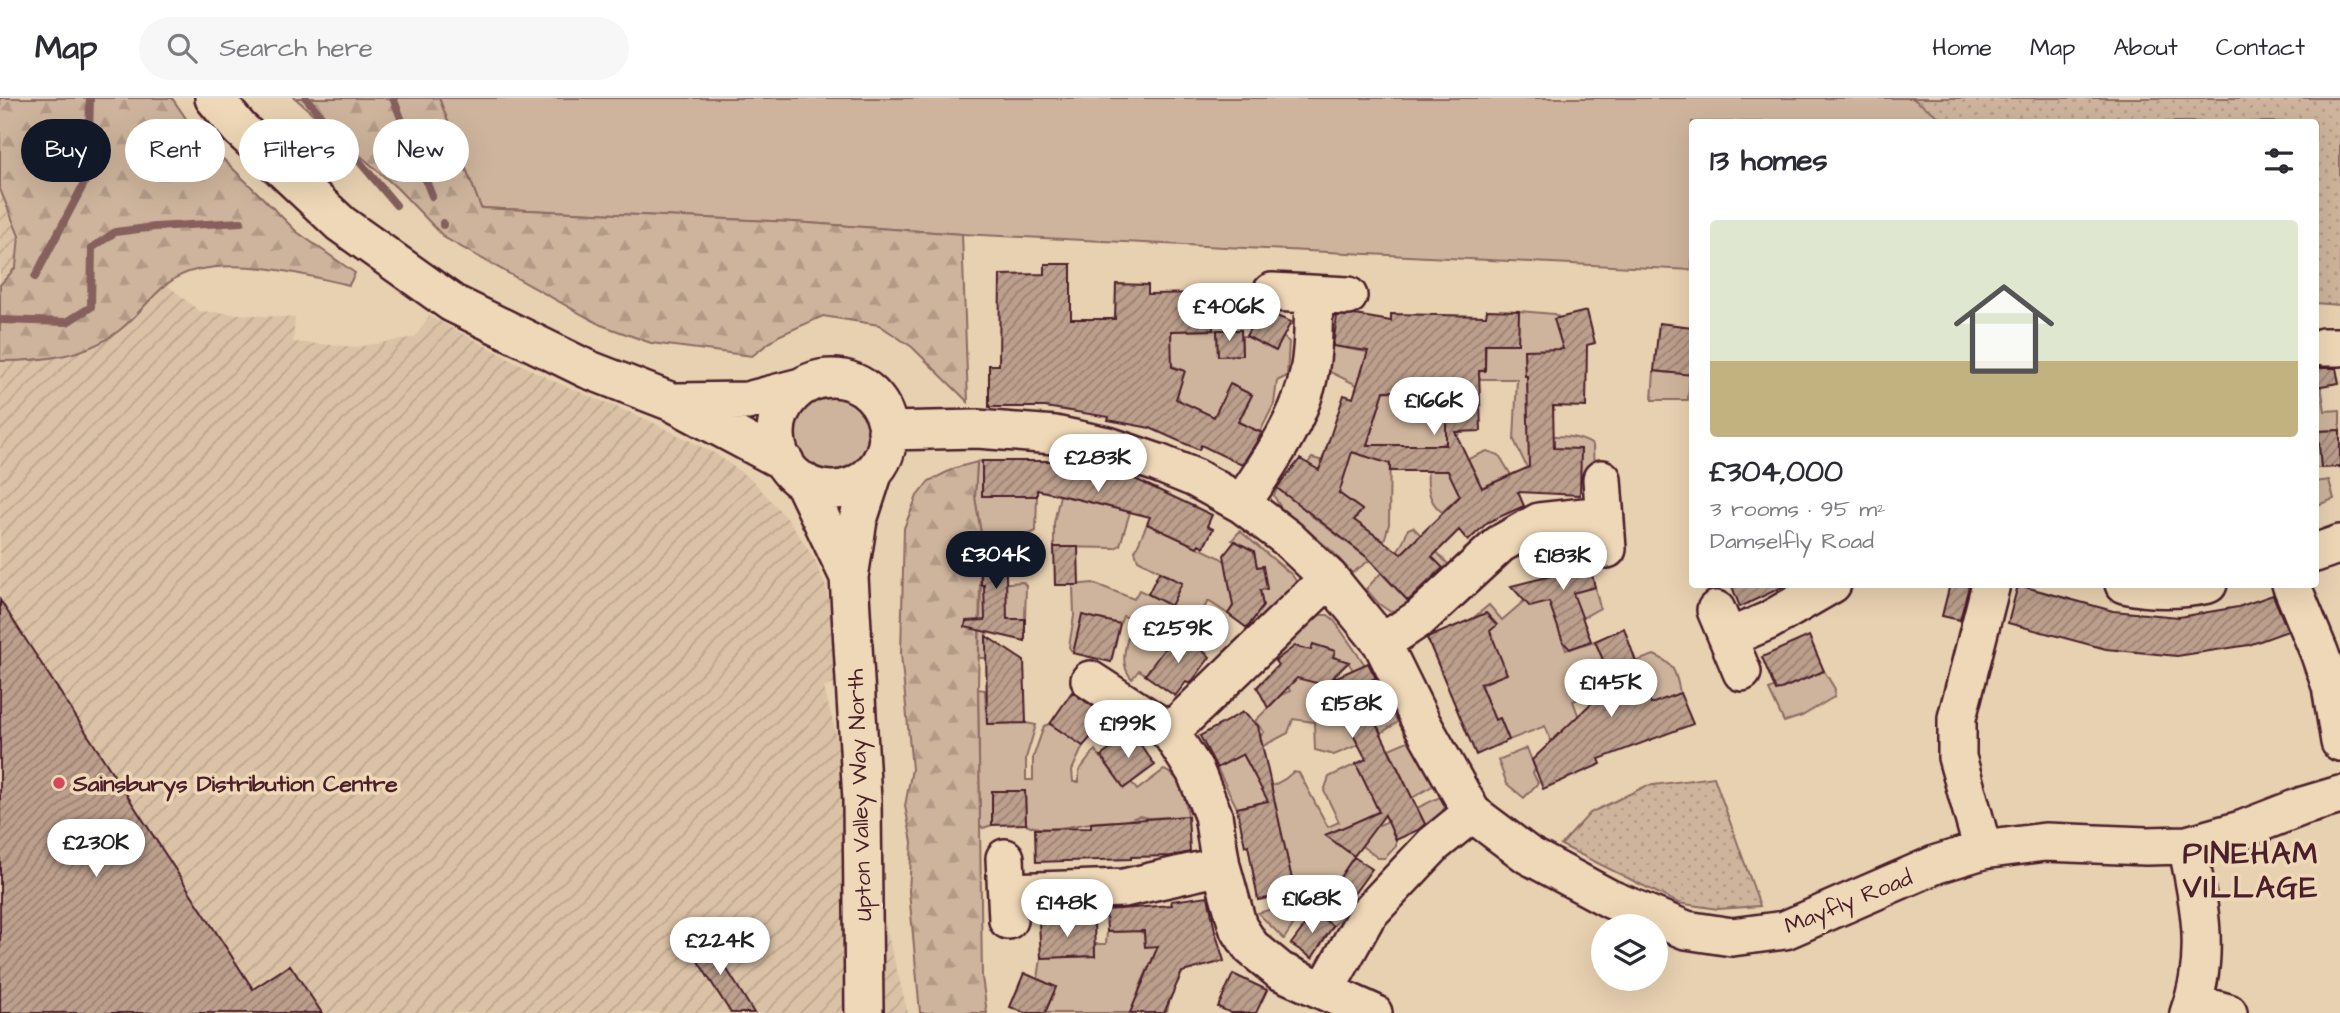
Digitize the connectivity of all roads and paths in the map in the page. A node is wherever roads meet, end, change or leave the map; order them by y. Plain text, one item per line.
1 (214, 98) edge
2 (1272, 292) dead end
3 (801, 387) junction
4 (672, 402) junction
5 (887, 431) junction
6 (874, 471) junction
7 (794, 472) junction
8 (1602, 479) dead end
9 (1242, 504) junction
10 (2340, 544) edge
11 (2319, 552) edge
12 (849, 577) junction
13 (1329, 578) junction
14 (1825, 588) edge
15 (1989, 588) edge
16 (2293, 588) edge
17 (1382, 643) junction
18 (1742, 672) dead end
19 (1090, 680) dead end
20 (1170, 732) junction
21 (2340, 741) edge
22 (2340, 795) edge
23 (1472, 813) junction
24 (2187, 845) junction
25 (1983, 850) junction
26 (1221, 866) junction
27 (1007, 890) dead end
28 (1325, 990) junction
29 (2191, 1008) edge
30 (864, 1013) edge
31 (1373, 1013) edge
32 (2228, 1013) edge

1 - 4 street
2 - 9 street
3 - 4 street
3 - 5 street
3 - 7 street
4 - 7 street
5 - 6 street
5 - 9 street, Mayfly Road
6 - 7 street
6 - 12 street, Upton Valley Way North
7 - 12 street, Upton Valley Way North
8 - 17 street
9 - 13 street, Mayfly Road
10 - 11 street
12 - 30 street, Upton Valley Way North
13 - 17 street, Mayfly Road
13 - 20 street
14 - 18 street
15 - 25 street
16 - 21 street
17 - 23 street, Mayfly Road
19 - 20 street
20 - 26 street
22 - 24 street, Mayfly Road
23 - 25 street, Mayfly Road
23 - 28 street
24 - 25 street, Mayfly Road
24 - 29 street
26 - 27 street
26 - 28 street
28 - 31 street
29 - 32 street

